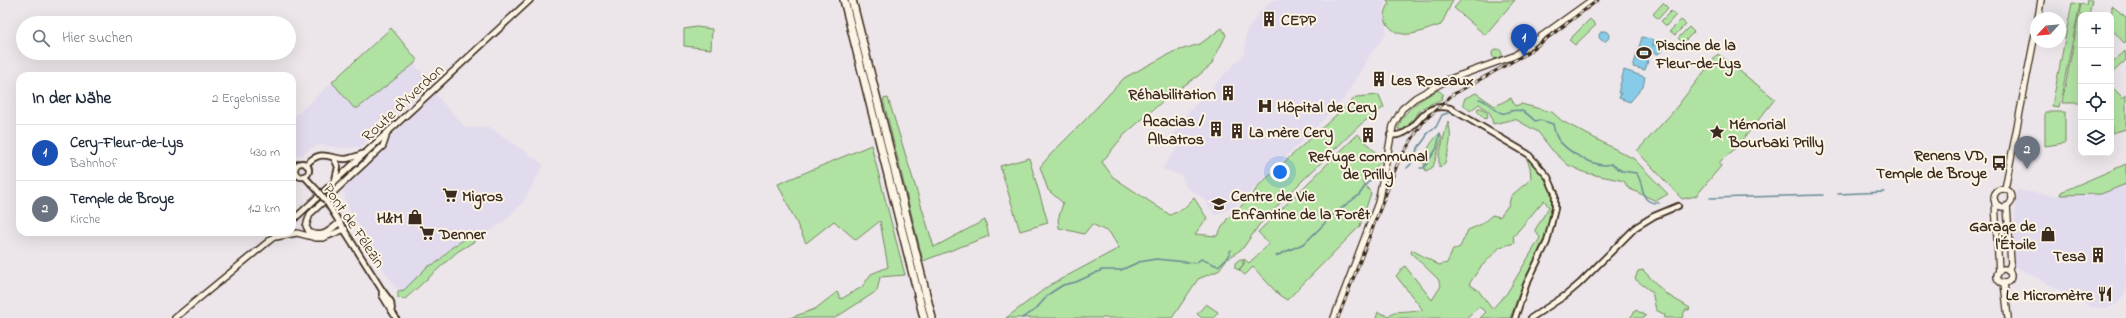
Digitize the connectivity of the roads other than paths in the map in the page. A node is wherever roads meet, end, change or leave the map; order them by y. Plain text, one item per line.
1 (530, 0) edge
2 (844, 0) edge
3 (852, 0) edge
4 (1592, 0) edge
5 (2041, 0) edge
6 (2039, 12) edge
7 (2032, 48) edge
8 (386, 135) junction
9 (1390, 135) junction
10 (368, 152) junction
11 (334, 158) junction
12 (306, 165) junction
13 (296, 168) edge
14 (296, 172) edge
15 (304, 176) junction
16 (334, 184) junction
17 (2005, 189) junction
18 (1995, 202) junction
19 (1678, 206) dead end
20 (2007, 206) junction
21 (296, 217) edge
22 (340, 222) junction
23 (345, 229) junction
24 (296, 233) edge
25 (275, 236) edge
26 (283, 236) edge
27 (273, 238) junction
28 (2008, 271) junction
29 (1998, 272) junction
30 (2004, 283) junction
31 (175, 318) edge
32 (396, 318) edge
33 (924, 318) edge
34 (932, 318) edge
35 (1334, 318) edge
36 (1515, 318) edge
37 (1531, 318) edge
38 (2008, 318) edge

1 - 8 main road, Route d'Yverdon
2 - 33 highway
3 - 34 highway
4 - 9 main road
5 - 6 main road
7 - 17 main road
8 - 10 main road, Route d'Yverdon
8 - 22 main road
9 - 35 main road
9 - 36 street
10 - 11 street
10 - 16 main road, Route d'Yverdon
11 - 12 street
11 - 16 street
12 - 13 street
12 - 15 street
14 - 15 street
15 - 22 street, Pont de Félezin, bridge
16 - 21 main road, Route d'Yverdon
17 - 18 main road
17 - 20 main road
18 - 20 main road
18 - 29 main road
19 - 37 street
20 - 28 main road
22 - 23 street, Pont de Félezin
23 - 24 main road
23 - 32 street, Pont de Félezin
25 - 27 main road
26 - 27 main road
27 - 31 main road
28 - 29 main road
28 - 30 main road
29 - 30 main road
30 - 38 main road

